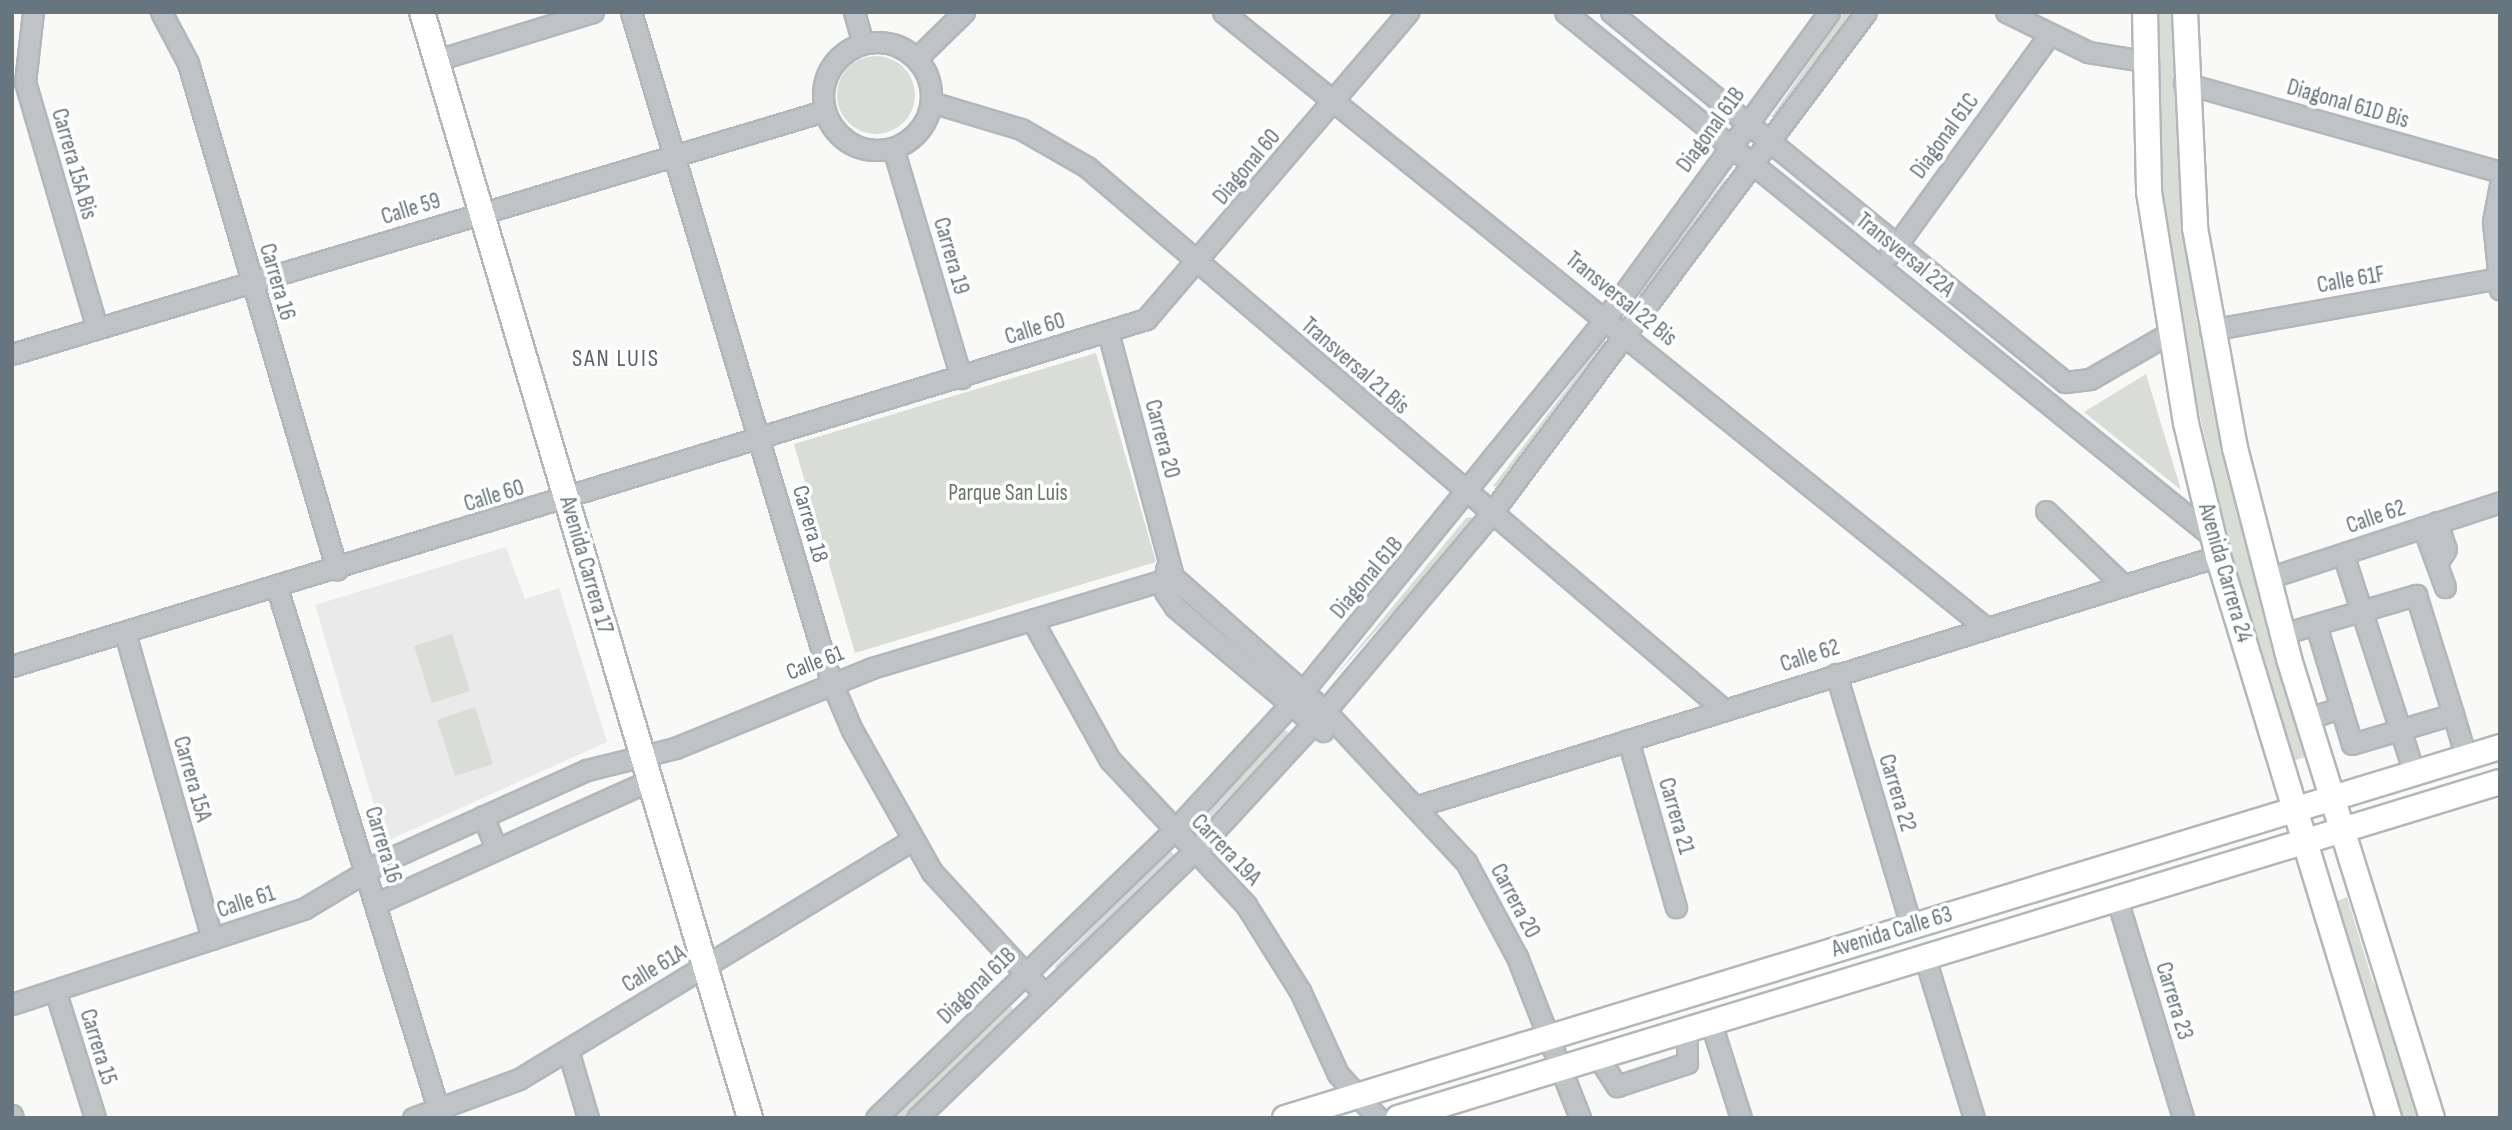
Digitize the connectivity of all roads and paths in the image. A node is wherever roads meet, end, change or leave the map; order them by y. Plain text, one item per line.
1 (161, 12) edge
2 (422, 12) edge
3 (593, 12) edge
4 (631, 12) edge
5 (854, 12) edge
6 (964, 12) edge
7 (1223, 12) edge
8 (1408, 12) edge
9 (1565, 12) edge
10 (1829, 12) edge
11 (1866, 12) edge
12 (2006, 12) edge
13 (2145, 12) edge
14 (2185, 12) edge
15 (33, 13) edge
16 (1615, 14) edge
17 (12, 20) edge
18 (2049, 34) junction
19 (1599, 39) junction
20 (863, 43) junction
21 (917, 58) junction
22 (437, 60) junction
23 (2144, 61) junction
24 (2184, 83) junction
25 (1335, 100) junction
26 (931, 102) junction
27 (824, 111) junction
28 (1745, 124) junction
29 (1770, 144) junction
30 (1730, 146) junction
31 (893, 148) junction
32 (674, 156) junction
33 (1754, 165) junction
34 (2500, 172) edge
35 (2500, 185) edge
36 (482, 213) junction
37 (1897, 245) junction
38 (1198, 264) junction
39 (1881, 266) junction
40 (251, 282) junction
41 (2499, 282) edge
42 (1606, 318) junction
43 (97, 328) junction
44 (2210, 330) junction
45 (1108, 332) junction
46 (2168, 334) junction
47 (1628, 336) junction
48 (12, 354) edge
49 (961, 378) junction
50 (759, 440) junction
51 (1468, 496) junction
52 (567, 499) junction
53 (2500, 502) edge
54 (2046, 511) dead end
55 (1490, 515) junction
56 (2430, 525) junction
57 (2215, 546) junction
58 (2343, 554) junction
59 (337, 570) junction
60 (1168, 572) junction
61 (2268, 578) junction
62 (2123, 585) junction
63 (2445, 587) dead end
64 (277, 588) junction
65 (2361, 611) junction
66 (1031, 620) junction
67 (2316, 625) junction
68 (1985, 626) junction
69 (125, 633) junction
70 (2282, 634) junction
71 (12, 666) edge
72 (1836, 674) junction
73 (831, 681) junction
74 (1303, 691) junction
75 (1289, 707) junction
76 (2341, 708) junction
77 (1723, 709) junction
78 (2453, 713) junction
79 (1318, 719) junction
80 (2307, 719) junction
81 (2400, 730) junction
82 (1628, 740) junction
83 (2500, 747) edge
84 (642, 756) junction
85 (2466, 757) junction
86 (2414, 773) junction
87 (649, 781) junction
88 (2500, 782) edge
89 (2332, 797) junction
90 (1427, 804) junction
91 (2297, 808) junction
92 (483, 816) junction
93 (1173, 829) junction
94 (2342, 830) junction
95 (2307, 840) junction
96 (909, 841) junction
97 (496, 849) junction
98 (1196, 851) junction
99 (365, 873) junction
100 (2117, 899) junction
101 (375, 904) junction
102 (1676, 907) dead end
103 (1911, 926) junction
104 (212, 939) junction
105 (1925, 958) junction
106 (704, 967) junction
107 (1025, 974) junction
108 (55, 990) junction
109 (1045, 995) junction
110 (12, 1004) edge
111 (1711, 1023) junction
112 (1548, 1037) junction
113 (568, 1050) junction
114 (1561, 1068) junction
115 (1357, 1096) junction
116 (440, 1114) edge
117 (94, 1118) edge
118 (414, 1118) edge
119 (588, 1118) edge
120 (750, 1118) edge
121 (876, 1118) edge
122 (917, 1118) edge
123 (1285, 1118) edge
124 (1378, 1118) edge
125 (1398, 1118) edge
126 (1580, 1118) edge
127 (1741, 1118) edge
128 (1974, 1118) edge
129 (2183, 1118) edge
130 (2389, 1118) edge
131 (2432, 1118) edge

1 - 40 street, Carrera 16
2 - 22 main road, Avenida Carrera 17
3 - 22 street
4 - 32 street, Carrera 18
5 - 20 street
6 - 21 street
7 - 25 street, Transversal 22 Bis
8 - 25 street, Diagonal 60
9 - 19 street, Transversal 22A
10 - 28 street, Diagonal 61B
11 - 29 street
12 - 18 street
13 - 23 main road, Avenida Carrera 24
14 - 24 main road, Avenida Carrera 24
15 - 17 street
15 - 43 street, Carrera 15A Bis
16 - 19 street
16 - 28 street, Transversal 22A
18 - 23 street
18 - 37 street, Diagonal 61C
19 - 30 street, Transversal 22A
20 - 21 street
20 - 27 street
21 - 26 street
22 - 36 main road, Avenida Carrera 17
23 - 46 main road, Avenida Carrera 24
24 - 34 street, Diagonal 61D Bis
24 - 44 main road, Avenida Carrera 24
25 - 38 street, Diagonal 60
25 - 42 street, Transversal 22 Bis
26 - 31 street
26 - 38 street, Transversal 21 Bis
27 - 31 street
27 - 32 street, Calle 59
28 - 29 street, Transversal 22A
28 - 30 street, Diagonal 61B
29 - 33 street
29 - 37 street, Transversal 22A
30 - 33 street, Transversal 22A
30 - 42 street, Diagonal 61B
31 - 49 street, Carrera 19
32 - 36 street, Calle 59
32 - 50 street, Carrera 18
33 - 39 street, Transversal 22A
33 - 47 street
35 - 41 street
36 - 40 street, Calle 59
36 - 52 main road, Avenida Carrera 17
37 - 39 street, Diagonal 61C
37 - 46 street, Transversal 22A
38 - 45 street, Diagonal 60
38 - 51 street, Transversal 21 Bis
39 - 57 street, Transversal 22A
40 - 43 street, Calle 59
40 - 59 street, Carrera 16
41 - 44 street, Calle 61F
42 - 47 street, Transversal 22 Bis
42 - 51 street, Diagonal 61B
43 - 48 street, Calle 59
44 - 61 main road, Avenida Carrera 24
45 - 49 street, Calle 60
45 - 60 street, Carrera 20
46 - 57 main road, Avenida Carrera 24
47 - 55 street
47 - 68 street, Transversal 22 Bis
49 - 50 street, Calle 60
50 - 52 street, Calle 60
50 - 73 street, Carrera 18
51 - 55 street, Transversal 21 Bis
51 - 74 street, Diagonal 61B
52 - 59 street, Calle 60
52 - 84 main road, Avenida Carrera 17
53 - 56 street, Calle 62
54 - 62 street
55 - 77 street, Transversal 21 Bis
55 - 79 street
56 - 58 street, Calle 62
56 - 63 street
57 - 62 street, Calle 62
57 - 91 main road, Avenida Carrera 24
58 - 61 street, Calle 62
58 - 65 street
59 - 64 street, Calle 60
60 - 66 street, Calle 61
60 - 74 street, Carrera 20
60 - 75 street, Carrera 20
61 - 70 main road, Avenida Carrera 24
62 - 68 street, Calle 62
64 - 69 street, Calle 60
64 - 99 street, Carrera 16
65 - 67 street
65 - 78 street
65 - 81 street
66 - 73 street, Calle 61
66 - 93 street, Carrera 19A
67 - 70 street
67 - 76 street
68 - 72 street, Calle 62
69 - 71 street, Calle 60
69 - 104 street, Carrera 15A
70 - 80 main road, Avenida Carrera 24
72 - 77 street, Calle 62
72 - 103 street, Carrera 22
73 - 84 street, Calle 61
73 - 96 street, Carrera 18
74 - 75 street, Diagonal 61B
74 - 79 street, Carrera 20
75 - 79 street, Carrera 20
75 - 93 street, Diagonal 61B
76 - 80 street
76 - 81 street
77 - 82 street, Calle 62
78 - 81 street
78 - 85 street
79 - 90 street, Carrera 20
79 - 98 street
80 - 89 main road, Avenida Carrera 24
81 - 86 street
82 - 90 street, Calle 62
82 - 102 street, Carrera 21
83 - 85 main road, Avenida Calle 63
84 - 87 main road, Avenida Carrera 17
84 - 92 street, Calle 61
85 - 86 main road, Avenida Calle 63
86 - 89 main road, Avenida Calle 63
87 - 97 street
87 - 106 main road, Avenida Carrera 17
88 - 94 main road, Avenida Calle 63
89 - 91 main road, Avenida Calle 63
89 - 94 main road, Avenida Carrera 24
90 - 112 street, Carrera 20
91 - 95 main road, Avenida Carrera 24
91 - 103 main road, Avenida Calle 63
92 - 97 street
92 - 99 street, Calle 61
93 - 98 street, Carrera 19A
93 - 107 street, Diagonal 61B
94 - 95 main road, Avenida Calle 63
94 - 131 main road, Avenida Carrera 24
95 - 100 main road, Avenida Calle 63
95 - 130 main road, Avenida Carrera 24
96 - 106 street, Calle 61A
96 - 107 street, Carrera 18
97 - 101 street
98 - 109 street
98 - 115 street, Carrera 19A
99 - 101 street, Carrera 16
99 - 104 street, Calle 61
100 - 105 main road, Avenida Calle 63
100 - 129 street, Carrera 23
101 - 116 street, Carrera 16
103 - 112 main road, Avenida Calle 63
104 - 108 street, Calle 61
105 - 111 main road, Avenida Calle 63
105 - 128 street
106 - 113 street, Calle 61A
106 - 120 main road, Avenida Carrera 17
107 - 109 street, Carrera 18
107 - 121 street, Diagonal 61B
108 - 110 street, Calle 61
108 - 117 street, Carrera 15
109 - 122 street
111 - 114 main road, Avenida Calle 63
111 - 127 street
112 - 114 street, Carrera 20
112 - 115 main road, Avenida Calle 63
113 - 116 street, Calle 61A
113 - 119 street
114 - 125 main road, Avenida Calle 63
114 - 126 street, Carrera 20
115 - 123 main road, Avenida Calle 63
115 - 124 street, Carrera 19A
116 - 118 street, Calle 61A

